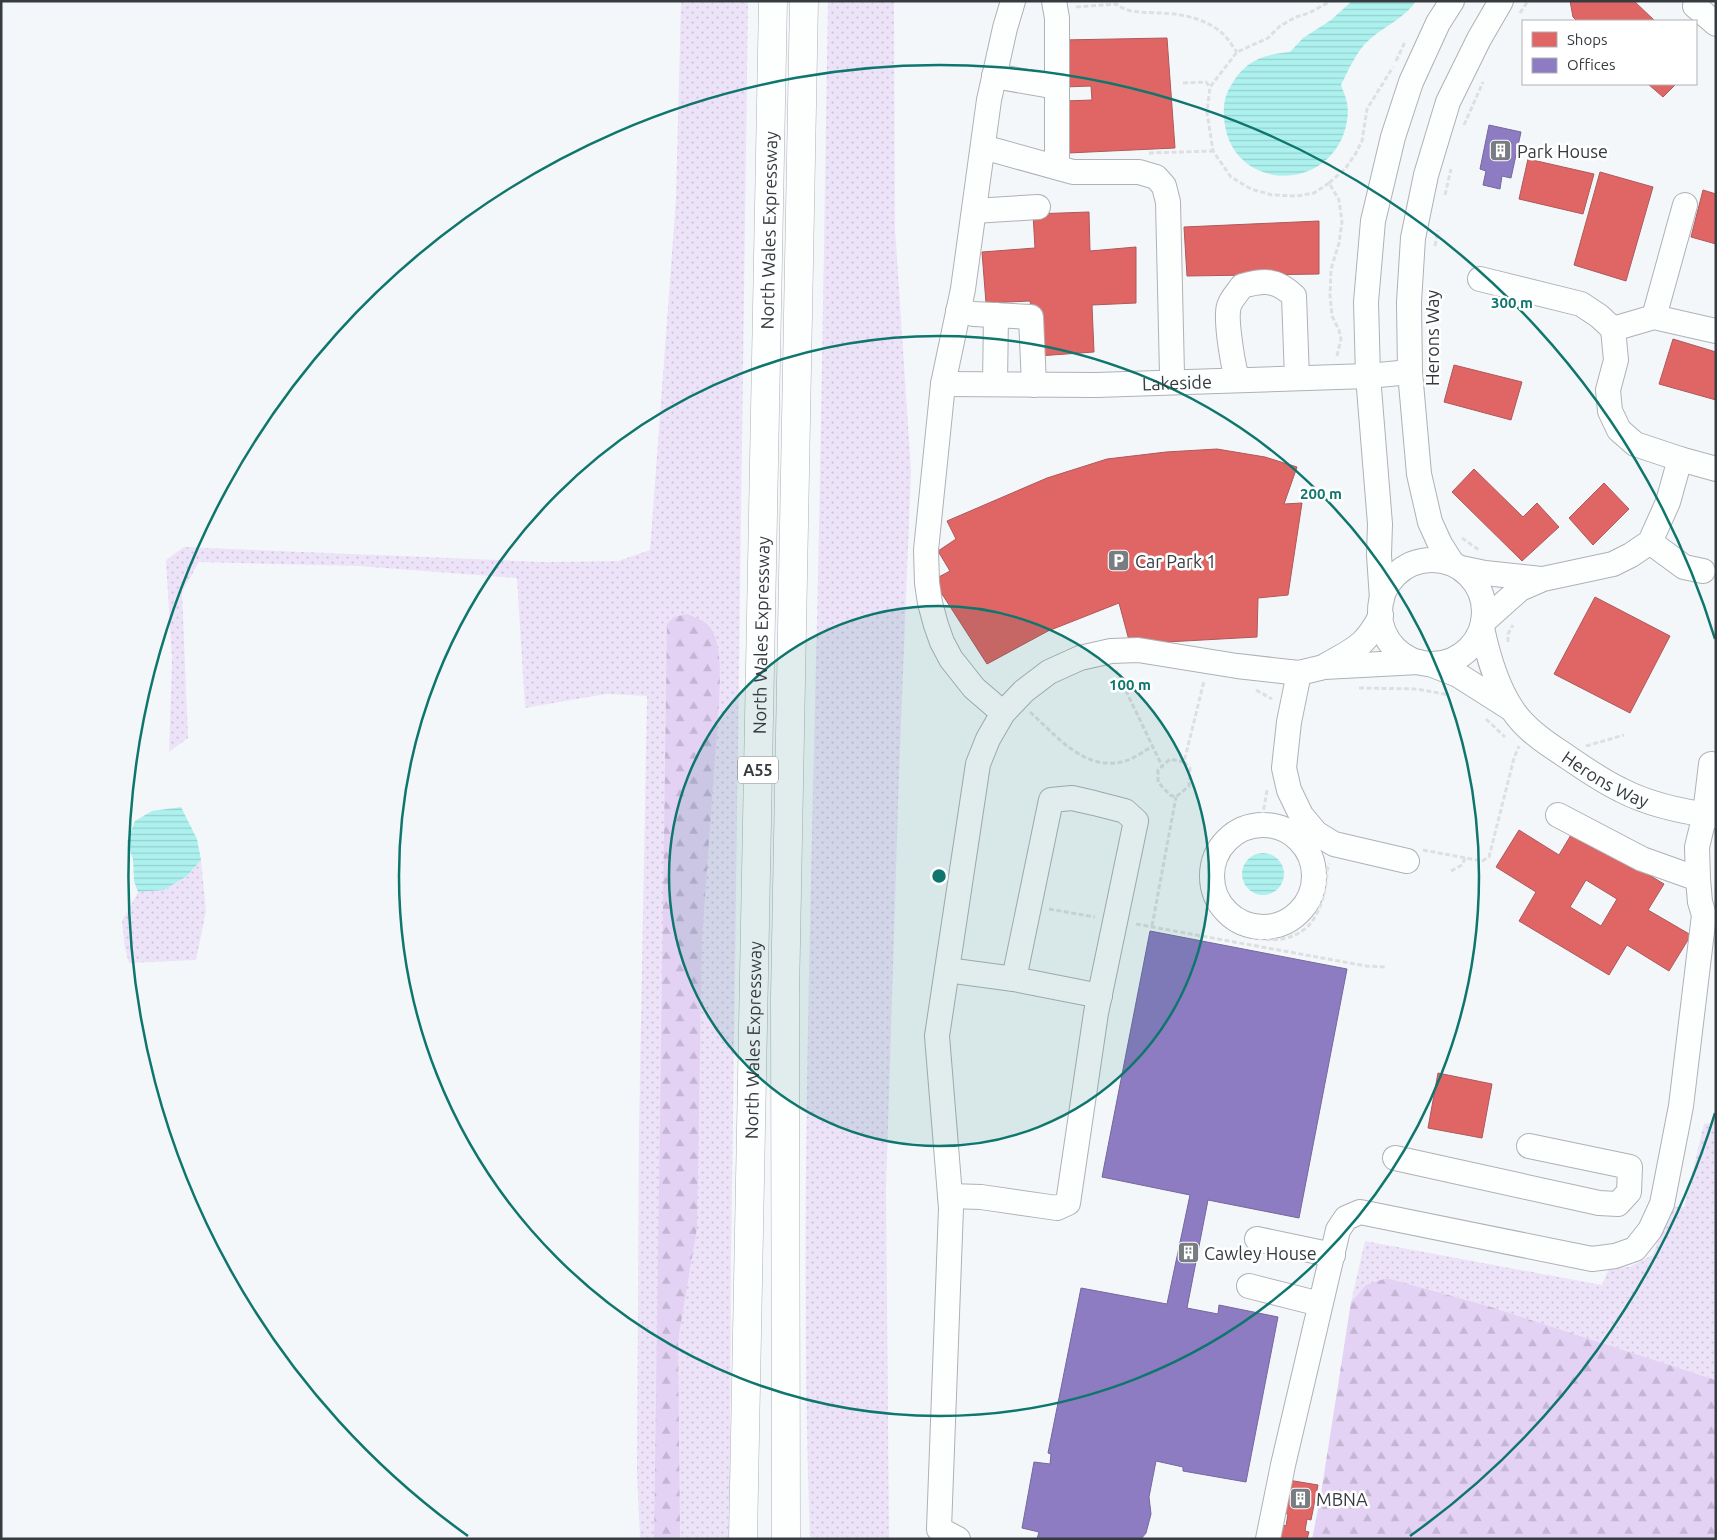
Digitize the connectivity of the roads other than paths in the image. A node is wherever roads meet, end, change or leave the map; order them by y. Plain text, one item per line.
1 (773, 1) edge
2 (804, 1) edge
3 (1013, 1) edge
4 (1452, 1) edge
5 (1054, 5) edge
6 (1695, 6) dead end
7 (1510, 8) edge
8 (1716, 24) edge
9 (994, 76) junction
10 (1057, 87) junction
11 (983, 147) junction
12 (1057, 167) junction
13 (1685, 205) dead end
14 (1038, 207) dead end
15 (974, 211) junction
16 (1480, 279) dead end
17 (958, 311) junction
18 (996, 315) junction
19 (1654, 317) junction
20 (1613, 329) junction
21 (1716, 331) edge
22 (1410, 372) junction
23 (1368, 376) junction
24 (1297, 378) junction
25 (1238, 380) junction
26 (1174, 382) junction
27 (943, 384) junction
28 (996, 384) junction
29 (1034, 385) junction
30 (1680, 459) junction
31 (1716, 469) edge
32 (1650, 542) junction
33 (1457, 566) junction
34 (1703, 571) dead end
35 (1543, 580) junction
36 (1381, 607) junction
37 (1483, 625) junction
38 (1424, 663) junction
39 (1324, 667) junction
40 (1299, 673) junction
41 (1010, 707) junction
42 (1511, 709) junction
43 (1711, 764) dead end
44 (1278, 789) junction
45 (1558, 815) dead end
46 (1710, 815) edge
47 (1263, 825) junction
48 (1316, 833) junction
49 (1412, 855) road end
50 (1312, 863) junction
51 (1698, 880) junction
52 (947, 970) junction
53 (1014, 979) junction
54 (1100, 996) junction
55 (1529, 1146) dead end
56 (1394, 1158) dead end
57 (950, 1196) junction
58 (1257, 1239) dead end
59 (1333, 1255) junction
60 (1249, 1286) dead end
61 (1320, 1304) junction
62 (743, 1539) edge
63 (786, 1539) edge
64 (958, 1539) edge
65 (1268, 1539) edge

1 - 62 highway, North Wales Expressway / A55
2 - 63 highway, North Wales Expressway / A55
3 - 9 street
4 - 23 street
5 - 10 street
6 - 8 street
7 - 22 street, Herons Way
9 - 10 street
9 - 11 street
10 - 12 street
11 - 12 street
11 - 15 street
12 - 26 street
13 - 19 street
14 - 15 street
15 - 17 street
16 - 20 street
17 - 18 street
17 - 27 street
18 - 28 street
18 - 29 street
19 - 20 street
19 - 21 street
20 - 30 street
22 - 23 street, Lakeside
22 - 33 street, Herons Way
23 - 24 street, Lakeside
23 - 36 street
24 - 25 street, Lakeside
24 - 25 street
25 - 26 street, Lakeside
26 - 29 street, Lakeside
27 - 28 street, Lakeside
27 - 41 street
28 - 29 street, Lakeside
30 - 31 street
30 - 32 street
32 - 34 street
32 - 35 street
33 - 35 street
33 - 36 street
33 - 37 street
35 - 37 street
36 - 38 street
36 - 39 street
37 - 38 street
37 - 42 street, Herons Way
38 - 39 street
38 - 42 street, Herons Way
39 - 40 street
40 - 41 street
40 - 44 street
41 - 52 street
42 - 46 street, Herons Way
43 - 46 street
44 - 47 street
44 - 48 street
45 - 51 street
46 - 51 street
47 - 50 street
47 - 50 street
48 - 49 street
48 - 50 street
51 - 59 street
52 - 53 street
52 - 57 street
53 - 54 street
53 - 54 street
54 - 57 street
55 - 56 street
57 - 64 street
58 - 59 street
59 - 61 street
60 - 61 street
61 - 65 street

